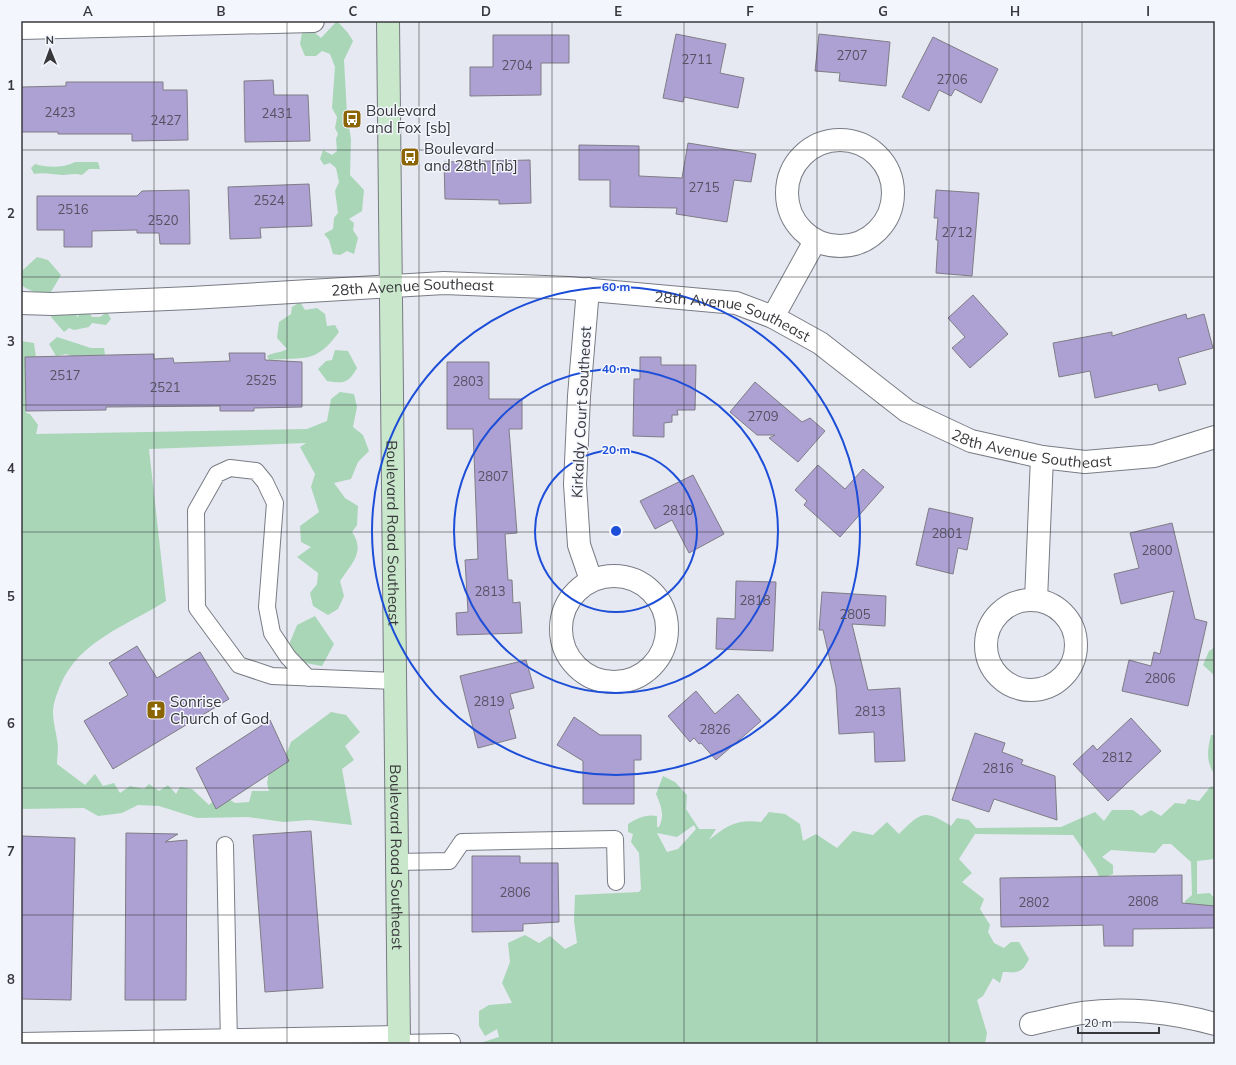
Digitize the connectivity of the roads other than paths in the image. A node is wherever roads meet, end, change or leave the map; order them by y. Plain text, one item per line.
1 (313, 21) edge
2 (388, 21) edge
3 (21, 28) edge
4 (815, 241) junction
5 (391, 286) junction
6 (588, 289) junction
7 (21, 303) edge
8 (773, 317) junction
9 (1215, 437) edge
10 (1042, 457) junction
11 (591, 580) junction
12 (1036, 600) junction
13 (308, 678) junction
14 (395, 681) junction
15 (225, 845) dead end
16 (397, 862) junction
17 (616, 882) dead end
18 (1031, 1024) dead end
19 (1215, 1024) edge
20 (399, 1040) edge
21 (21, 1041) edge
22 (228, 1041) edge
23 (452, 1042) dead end

1 - 3 street
2 - 5 street, Boulevard Road Southeast
4 - 4 street
4 - 8 street
5 - 6 street, 28th Avenue Southeast
5 - 7 street, 28th Avenue Southeast
5 - 14 street, Boulevard Road Southeast
6 - 8 street, 28th Avenue Southeast
6 - 11 street, Kirkaldy Court Southeast
8 - 10 street, 28th Avenue Southeast
9 - 10 street, 28th Avenue Southeast
10 - 12 street
11 - 11 street
12 - 12 street
13 - 13 lane
13 - 14 lane
14 - 16 street, Boulevard Road Southeast
15 - 22 lane
16 - 17 lane
16 - 20 street, Boulevard Road Southeast
18 - 19 street
20 - 22 lane
20 - 23 lane
21 - 22 lane

